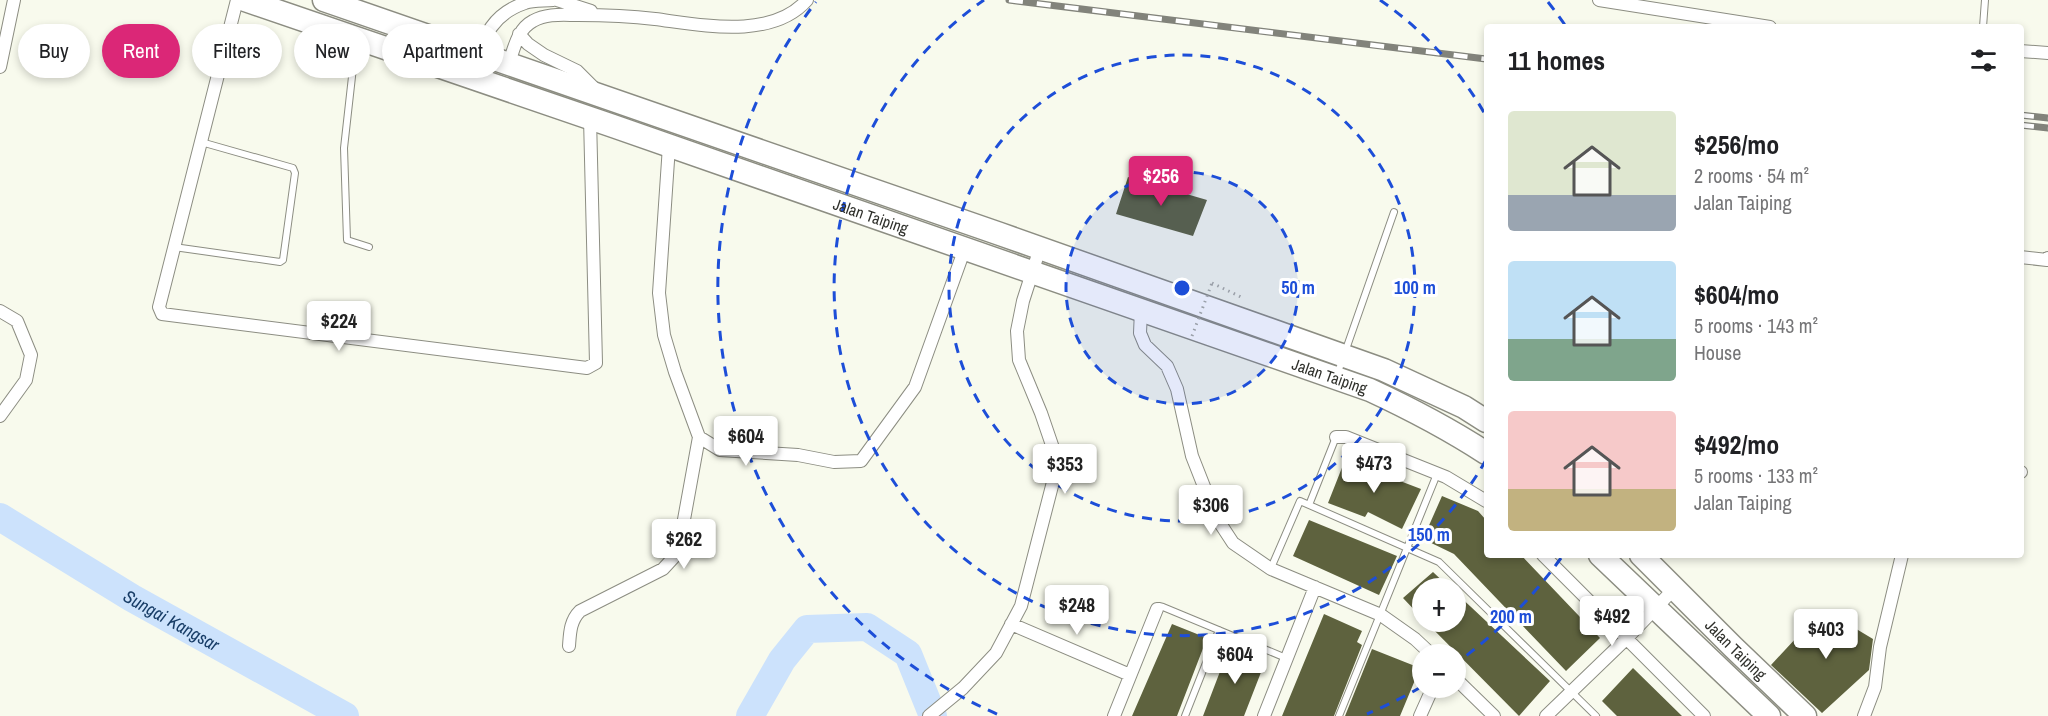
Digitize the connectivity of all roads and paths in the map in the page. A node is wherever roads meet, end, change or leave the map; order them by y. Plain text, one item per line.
1 (14, 0) edge
2 (237, 0) edge
3 (245, 0) edge
4 (324, 0) edge
5 (555, 0) edge
6 (1599, 0) edge
7 (1985, 0) edge
8 (805, 2) edge
9 (604, 15) junction
10 (315, 24) edge
11 (393, 24) edge
12 (492, 24) edge
13 (1751, 24) edge
14 (1983, 24) edge
15 (519, 34) junction
16 (2024, 51) edge
17 (2048, 53) edge
18 (504, 63) edge
19 (508, 64) junction
20 (0, 67) edge
21 (352, 78) edge
22 (473, 78) edge
23 (499, 87) junction
24 (604, 97) junction
25 (590, 118) junction
26 (201, 142) junction
27 (669, 146) junction
28 (1394, 212) dead end
29 (173, 246) junction
30 (369, 248) dead end
31 (965, 248) junction
32 (1040, 248) junction
33 (2024, 257) edge
34 (2048, 258) edge
35 (1032, 271) junction
36 (1244, 299) dead end
37 (1141, 310) junction
38 (0, 311) edge
39 (1192, 336) dead end
40 (1344, 356) junction
41 (1335, 378) junction
42 (0, 416) edge
43 (1484, 420) edge
44 (699, 437) junction
45 (1336, 437) joint
46 (1484, 452) edge
47 (1438, 473) junction
48 (1484, 500) edge
49 (1309, 505) junction
50 (1408, 548) junction
51 (1546, 558) edge
52 (1603, 558) edge
53 (1644, 558) edge
54 (1901, 558) edge
55 (1271, 569) junction
56 (1314, 587) junction
57 (1674, 589) junction
58 (1655, 607) junction
59 (1157, 609) joint
60 (1381, 615) junction
61 (1011, 624) junction
62 (1218, 630) junction
63 (1626, 639) junction
64 (1420, 644) edge
65 (569, 646) dead end
66 (1286, 658) junction
67 (1130, 675) junction
68 (1466, 689) edge
69 (1571, 692) junction
70 (1428, 698) edge
71 (929, 716) edge
72 (1114, 716) edge
73 (1185, 716) edge
74 (1264, 716) edge
75 (1340, 716) edge
76 (1420, 716) edge
77 (1494, 716) edge
78 (1546, 716) edge
79 (1596, 716) edge
80 (1704, 716) edge
81 (1769, 716) edge
82 (1805, 716) edge
83 (1864, 716) edge

1 - 20 street
2 - 26 street
3 - 10 highway, Jalan Taiping
4 - 11 highway, Jalan Taiping
5 - 9 street
5 - 12 street
6 - 13 street
7 - 14 lane
8 - 9 street
9 - 15 street
15 - 19 street
15 - 24 street
16 - 17 street
18 - 19 highway, Jalan Taiping
19 - 23 street
19 - 24 highway, Jalan Taiping
21 - 30 lane
22 - 23 highway, Jalan Taiping
23 - 25 highway, Jalan Taiping
24 - 32 highway, Jalan Taiping
25 - 27 highway, Jalan Taiping
25 - 29 street
26 - 29 street
26 - 29 lane
27 - 31 highway, Jalan Taiping
27 - 44 street
28 - 40 lane
31 - 35 highway, Jalan Taiping
31 - 44 street
32 - 35 street
32 - 40 highway, Jalan Taiping
33 - 34 street
35 - 37 highway, Jalan Taiping
35 - 61 street
36 - 39 path, bridge
37 - 41 highway, Jalan Taiping
37 - 55 street
38 - 42 street
40 - 41 lane
40 - 43 highway, Jalan Taiping
41 - 46 highway, Jalan Taiping
44 - 65 street
45 - 47 street
45 - 49 lane
47 - 48 street
47 - 50 lane
49 - 50 lane
49 - 55 lane
50 - 60 lane
50 - 69 lane
51 - 63 street
52 - 58 highway, Jalan Taiping
53 - 57 highway, Jalan Taiping
54 - 83 street
55 - 56 street
56 - 60 street
56 - 66 street
57 - 58 street
57 - 82 highway, Jalan Taiping
58 - 63 street
58 - 81 highway, Jalan Taiping
59 - 62 lane
59 - 67 street
60 - 64 street
60 - 75 lane
61 - 67 street
61 - 71 street
62 - 66 lane
62 - 73 lane
63 - 69 street
63 - 80 street
66 - 74 street
67 - 72 street
68 - 77 street
69 - 78 street
69 - 79 lane
70 - 76 street

